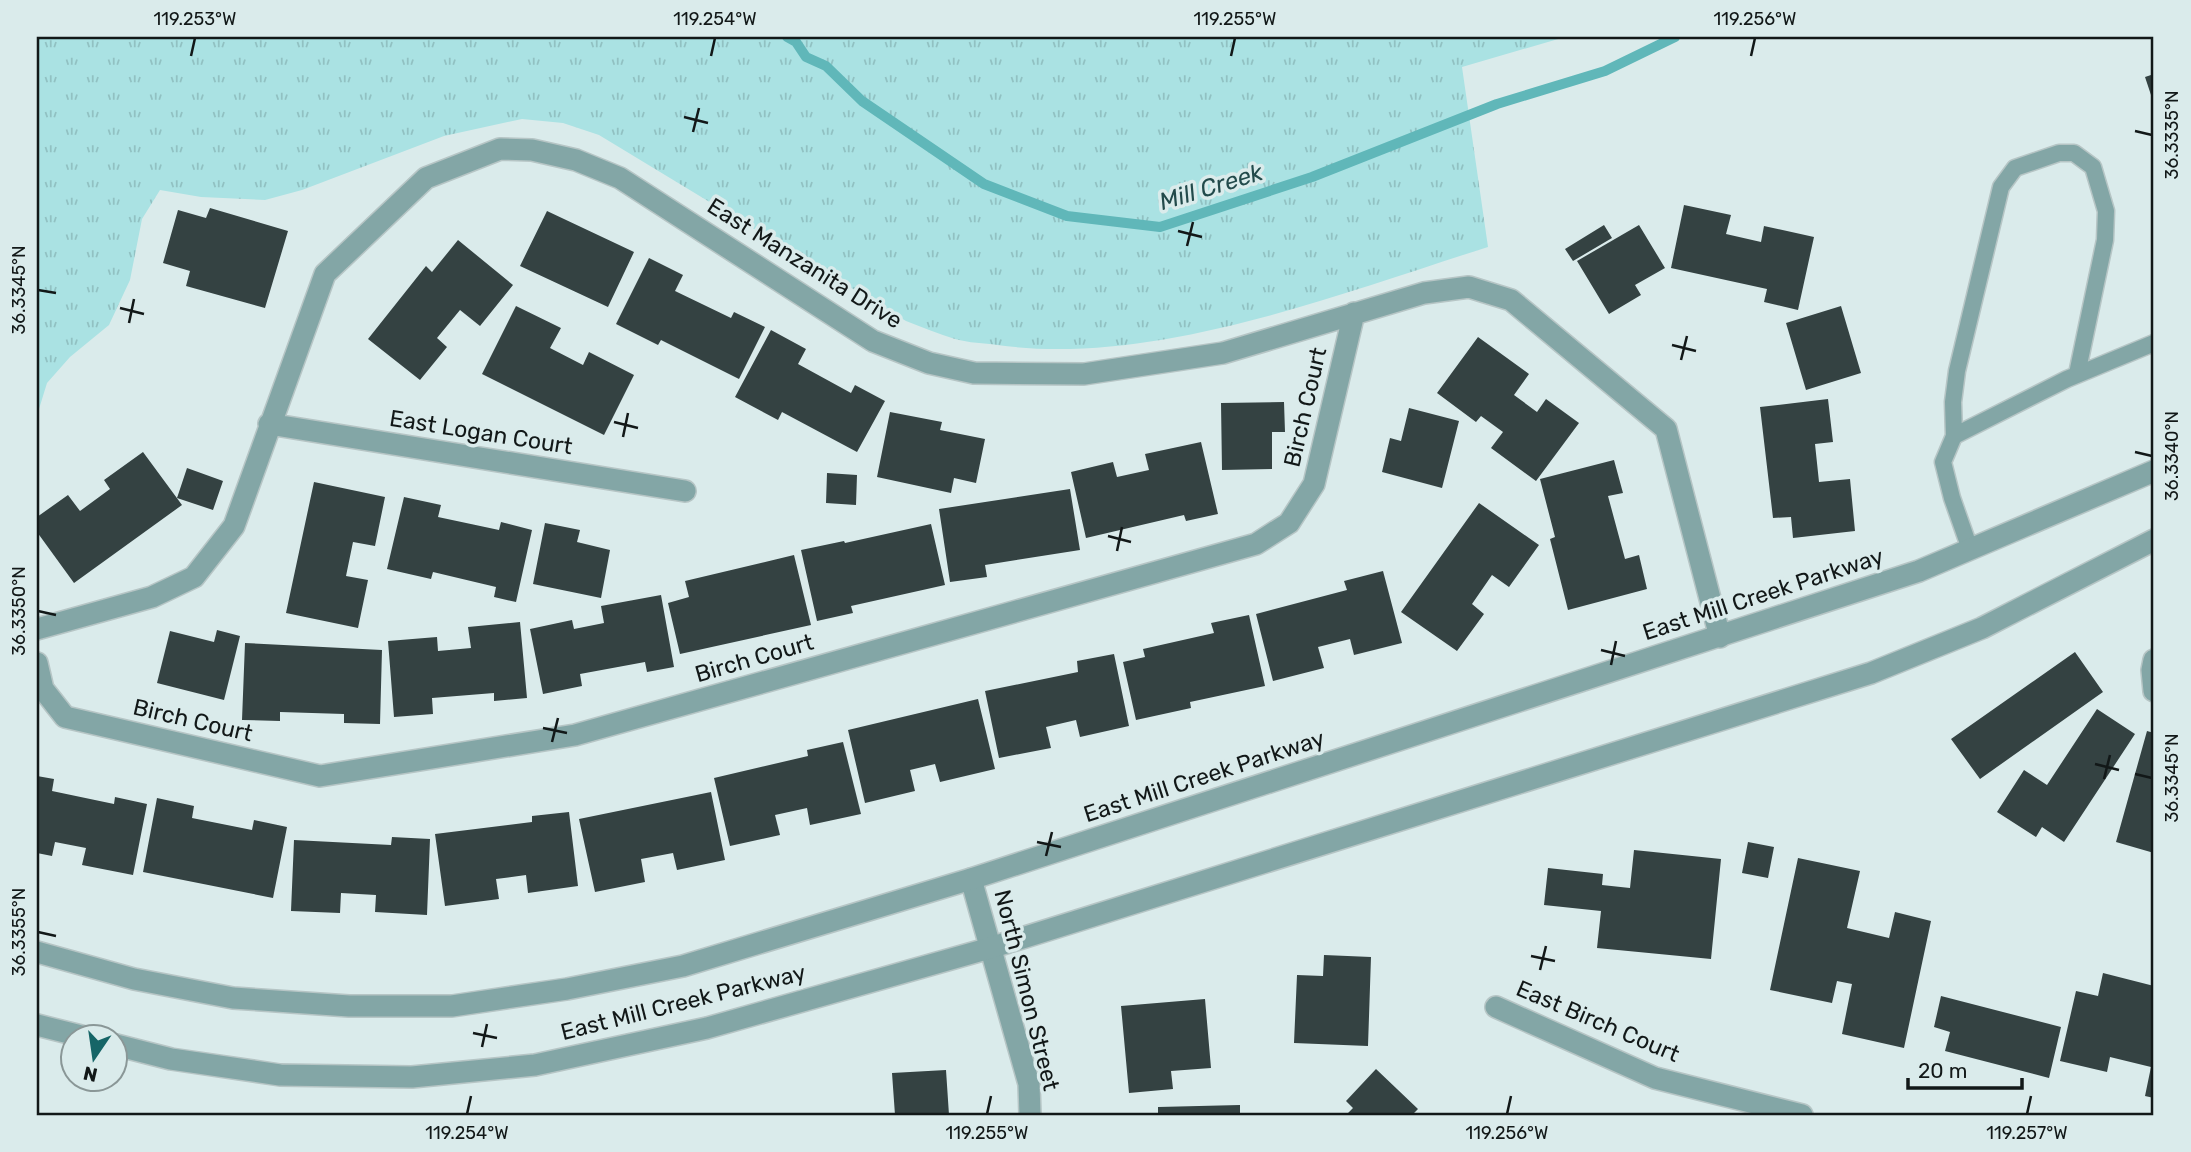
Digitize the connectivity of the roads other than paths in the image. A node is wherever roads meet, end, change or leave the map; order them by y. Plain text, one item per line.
1 (1354, 313) junction
2 (2154, 343) edge
3 (2077, 374) junction
4 (269, 424) junction
5 (1954, 436) junction
6 (2154, 471) edge
7 (685, 491) dead end
8 (2154, 540) edge
9 (1970, 549) junction
10 (37, 629) edge
11 (1720, 637) junction
12 (2154, 660) edge
13 (37, 663) edge
14 (2154, 691) edge
15 (971, 879) junction
16 (990, 948) junction
17 (37, 952) edge
18 (1496, 1007) dead end
19 (37, 1025) edge
20 (60, 1031) edge
21 (130, 1049) edge
22 (1030, 1115) edge
23 (1802, 1115) edge

1 - 4 street, East Manzanita Drive
1 - 11 street, East Manzanita Drive
1 - 13 street, Birch Court
2 - 3 lane
3 - 5 lane
3 - 5 lane
4 - 7 street, East Logan Court
4 - 10 street, East Manzanita Drive
5 - 9 lane
6 - 9 street, East Mill Creek Parkway
8 - 16 street, East Mill Creek Parkway
9 - 11 street, East Mill Creek Parkway
11 - 15 street, East Mill Creek Parkway
12 - 14 street
15 - 16 street, North Simon Street
15 - 17 street, East Mill Creek Parkway
16 - 21 street, East Mill Creek Parkway
16 - 22 street, North Simon Street
18 - 23 street, East Birch Court
19 - 20 street

